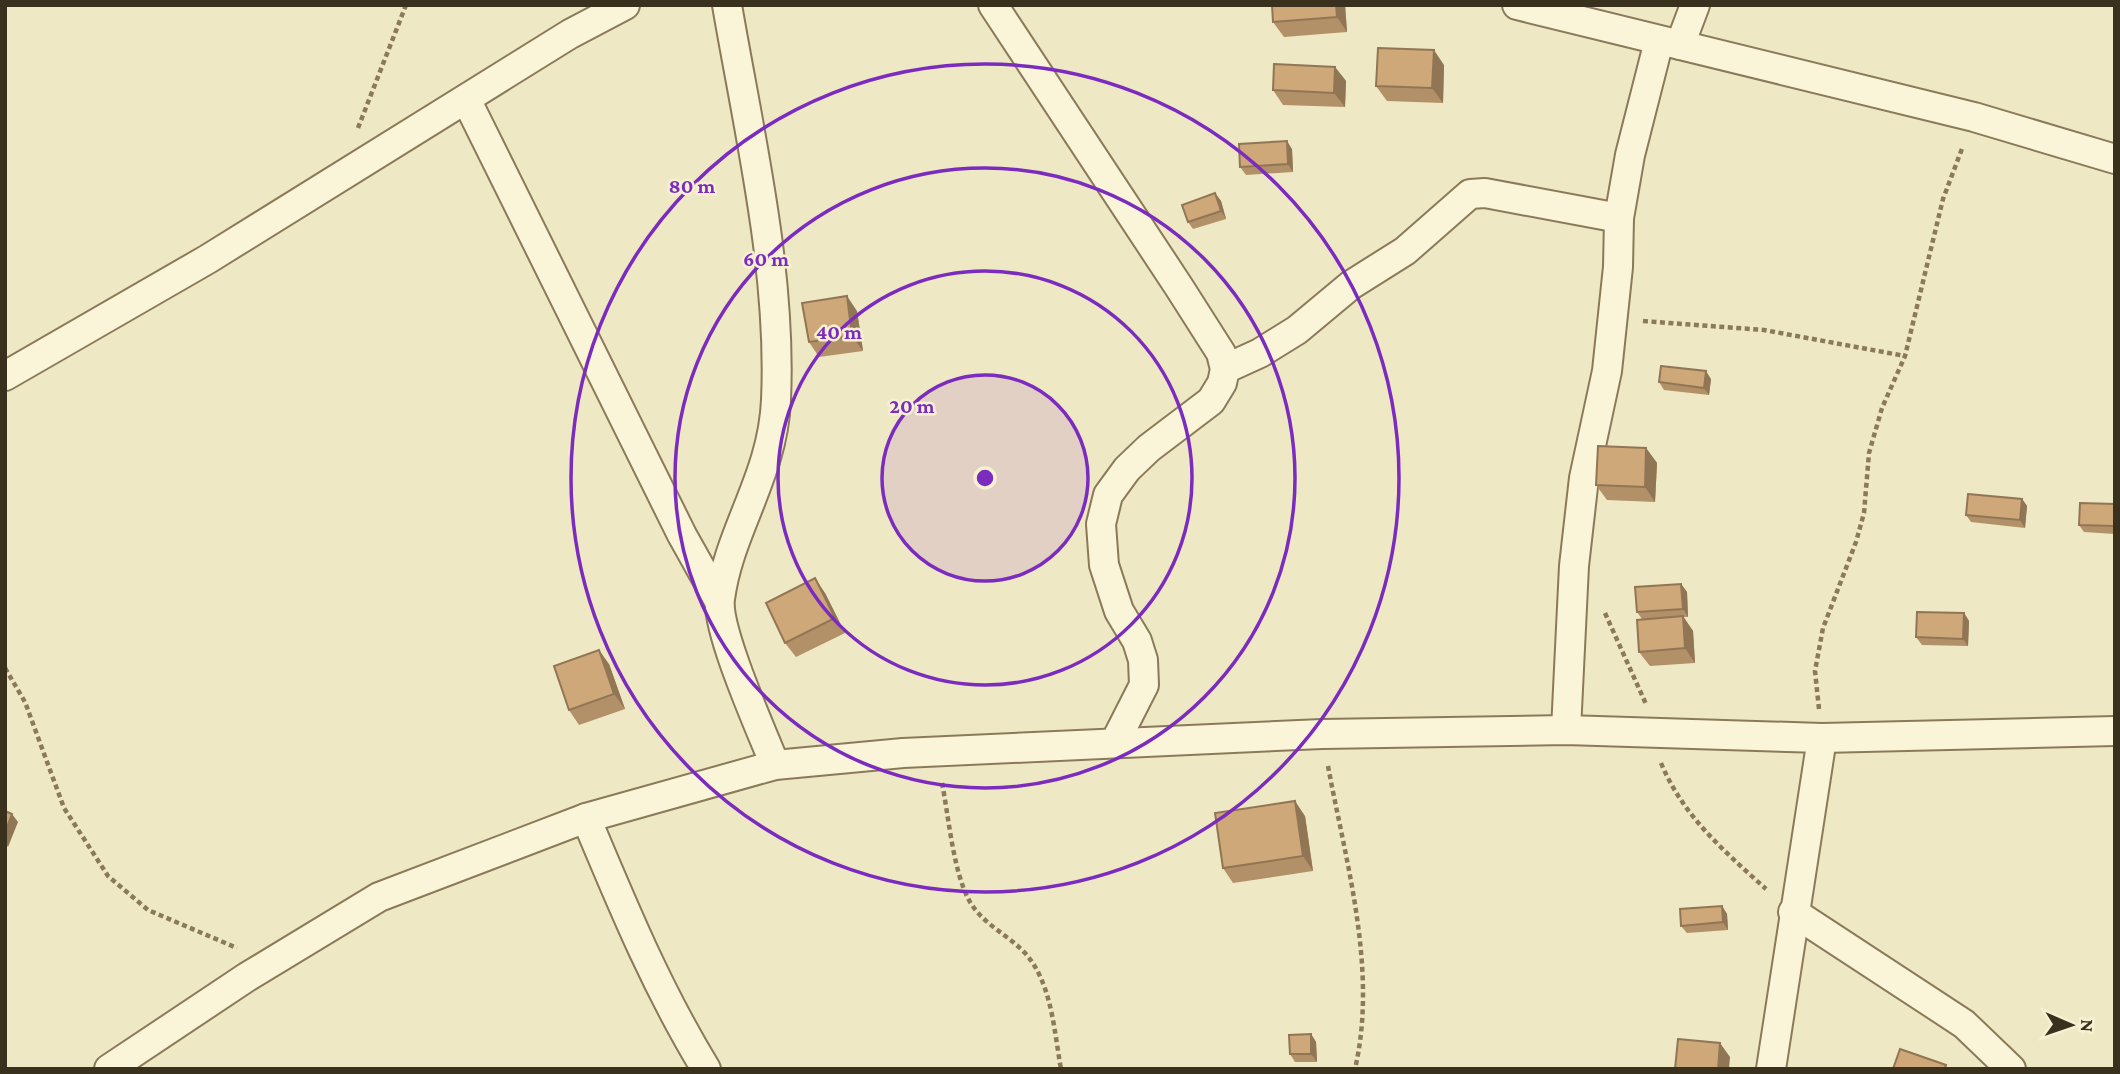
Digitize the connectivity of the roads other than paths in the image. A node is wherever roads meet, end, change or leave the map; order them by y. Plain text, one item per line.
1 (625, 5) edge
2 (727, 5) edge
3 (993, 5) edge
4 (1517, 5) edge
5 (1695, 5) edge
6 (1670, 43) junction
7 (466, 99) junction
8 (2115, 159) edge
9 (1619, 218) junction
10 (1225, 369) junction
11 (5, 376) edge
12 (719, 601) junction
13 (1566, 730) junction
14 (2115, 731) edge
15 (1822, 738) junction
16 (1115, 742) junction
17 (775, 765) junction
18 (586, 818) junction
19 (1793, 912) junction
20 (110, 1069) edge
21 (706, 1069) edge
22 (1771, 1069) edge
23 (2011, 1069) edge

1 - 7 street
2 - 12 street
3 - 10 street
4 - 6 street
5 - 6 street
6 - 8 street
6 - 9 street
7 - 11 street
7 - 12 street
9 - 10 street
9 - 13 street
10 - 16 street
12 - 17 street
13 - 15 street
13 - 16 street
14 - 15 street
15 - 19 street
16 - 17 street
17 - 18 street
18 - 20 street
18 - 21 street
19 - 22 street
19 - 23 street

